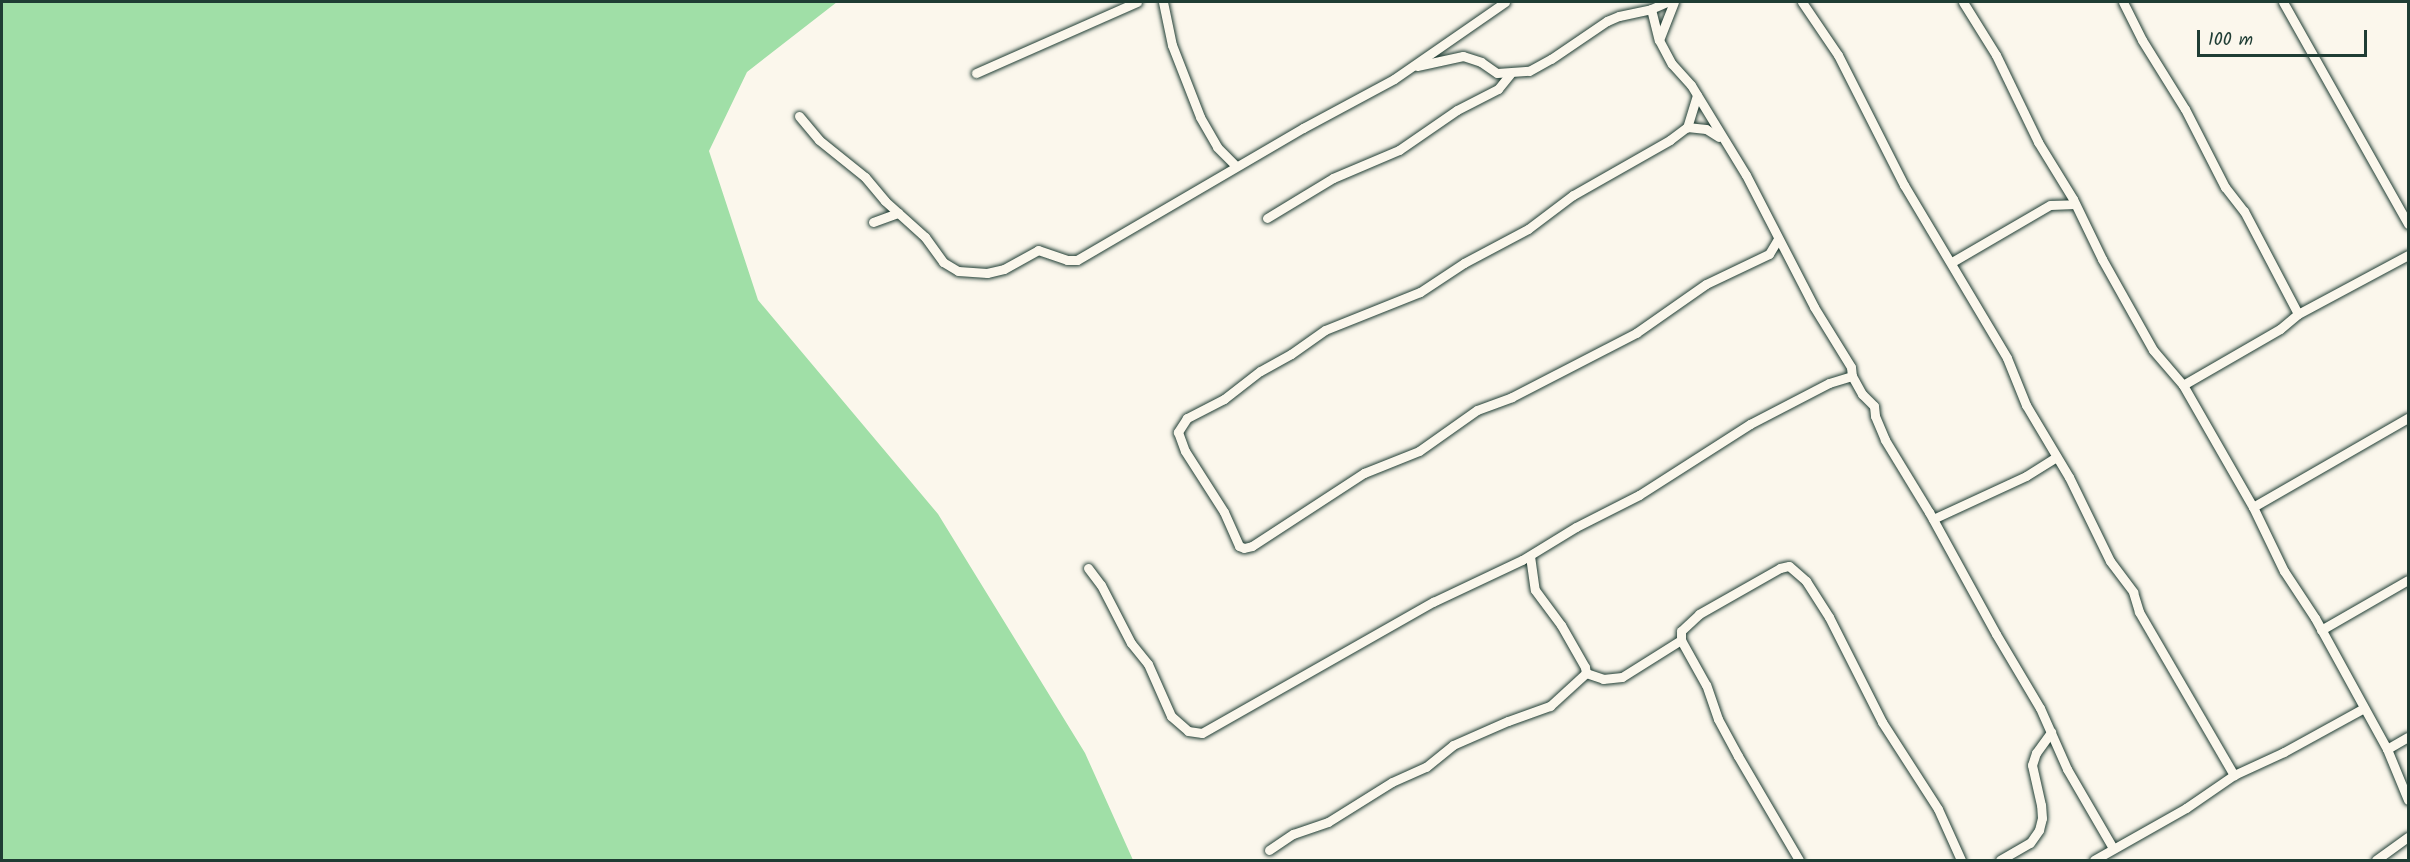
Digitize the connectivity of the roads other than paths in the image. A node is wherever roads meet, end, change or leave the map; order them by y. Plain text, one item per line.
1 (1137, 2) edge
2 (1163, 2) edge
3 (1505, 2) edge
4 (1667, 2) edge
5 (1674, 2) edge
6 (1802, 2) edge
7 (1963, 2) edge
8 (2123, 2) edge
9 (2283, 2) edge
10 (1651, 9) junction
11 (1659, 40) junction
12 (1439, 48) junction
13 (1441, 62) junction
14 (1414, 66) junction
15 (976, 72) dead end
16 (1510, 74) junction
17 (1697, 94) junction
18 (799, 116) dead end
19 (1687, 127) junction
20 (1721, 138) junction
21 (1236, 166) junction
22 (2075, 204) junction
23 (898, 213) junction
24 (1267, 218) dead end
25 (873, 222) dead end
26 (2409, 224) edge
27 (1778, 239) junction
28 (1769, 254) junction
29 (2409, 255) edge
30 (1787, 258) junction
31 (1952, 262) junction
32 (2298, 314) junction
33 (1852, 376) junction
34 (2183, 385) junction
35 (2409, 418) edge
36 (2057, 457) junction
37 (2253, 507) junction
38 (1933, 519) junction
39 (1530, 556) junction
40 (1088, 568) dead end
41 (2409, 580) edge
42 (2322, 630) junction
43 (1681, 640) junction
44 (1586, 673) junction
45 (2364, 708) junction
46 (2051, 732) junction
47 (2409, 737) edge
48 (2387, 749) junction
49 (2234, 776) junction
50 (2409, 800) edge
51 (2409, 837) edge
52 (2113, 848) junction
53 (1269, 850) dead end
54 (1799, 861) edge
55 (1960, 861) edge
56 (2000, 861) edge
57 (2094, 861) edge
58 (2376, 861) edge

1 - 15 street
2 - 21 street
3 - 12 street
4 - 10 street
5 - 11 street
6 - 31 street
7 - 22 street
8 - 32 street
9 - 26 street
10 - 11 street
10 - 16 street
11 - 17 street
12 - 13 street
12 - 14 street
13 - 14 street
13 - 16 street
14 - 21 street
16 - 24 street
17 - 19 street
17 - 20 street
18 - 23 street
19 - 20 street
19 - 28 street
20 - 27 street
21 - 23 street
22 - 31 street
22 - 34 street
23 - 25 street
27 - 28 street
27 - 30 street
28 - 30 street
29 - 32 street
30 - 33 street
31 - 36 street
32 - 34 street
33 - 38 street
33 - 39 street
34 - 37 street
35 - 37 street
36 - 38 street
36 - 49 street
37 - 42 street
38 - 46 street
39 - 40 street
39 - 44 street
41 - 42 street
42 - 45 street
43 - 44 street
43 - 54 street
43 - 55 street
44 - 53 street
45 - 48 street
45 - 49 street
46 - 52 street
46 - 56 street
47 - 48 street
48 - 50 street
49 - 52 street
51 - 58 street
52 - 57 street

